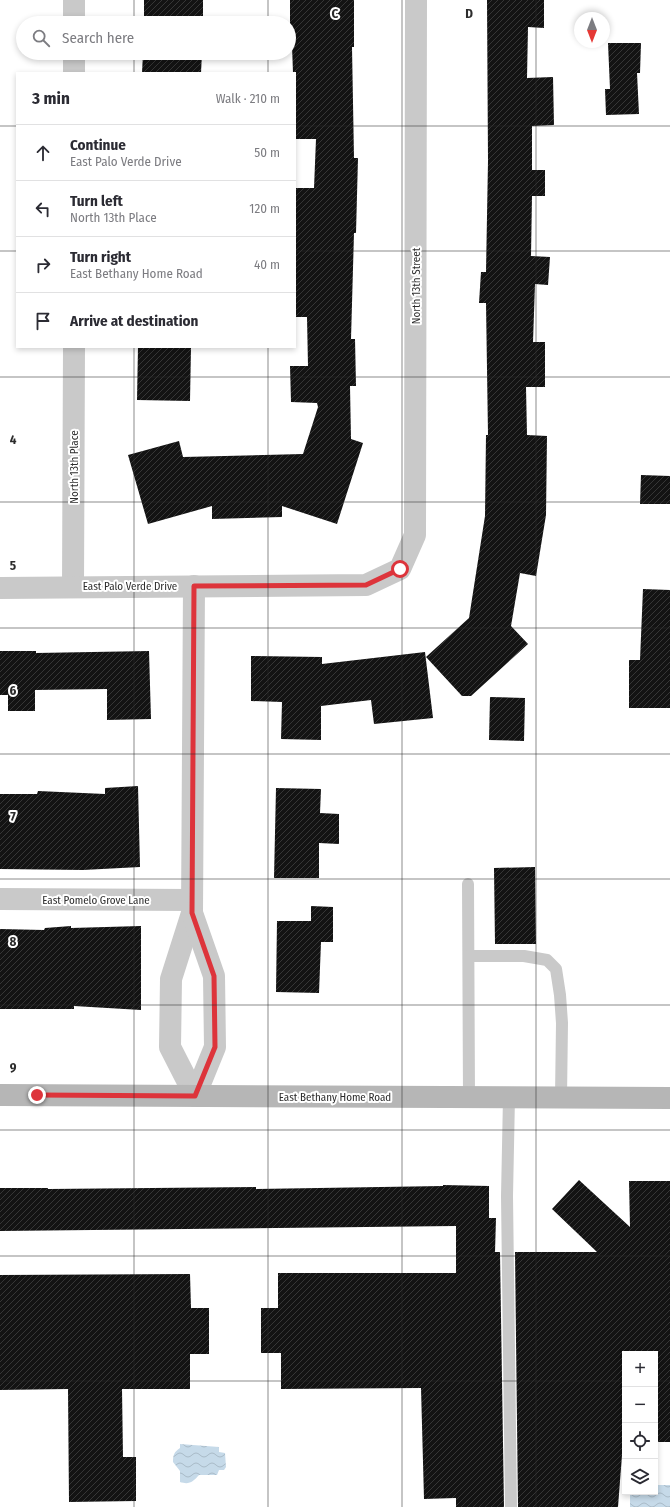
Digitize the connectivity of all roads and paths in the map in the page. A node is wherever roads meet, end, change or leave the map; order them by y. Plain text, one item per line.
1 (74, 0) edge
2 (416, 0) edge
3 (74, 16) edge
4 (74, 60) edge
5 (74, 72) edge
6 (74, 348) edge
7 (400, 569) joint
8 (194, 586) junction
9 (73, 587) junction
10 (0, 588) edge
11 (468, 884) dead end
12 (0, 899) edge
13 (192, 906) junction
14 (469, 956) junction
15 (0, 1095) edge
16 (195, 1096) junction
17 (469, 1097) junction
18 (561, 1097) junction
19 (509, 1098) junction
20 (670, 1098) edge
21 (511, 1507) edge

1 - 3 street
2 - 7 street, North 13th Street
4 - 5 street
6 - 9 street, North 13th Place
7 - 8 street, East Palo Verde Drive
8 - 9 street, East Palo Verde Drive
8 - 13 street
9 - 10 street, East Palo Verde Drive
11 - 14 lane
12 - 13 street, East Pomelo Grove Lane
13 - 16 street
13 - 16 street
14 - 17 lane
14 - 18 lane
15 - 16 main road, East Bethany Home Road
16 - 17 main road, East Bethany Home Road
17 - 19 main road, East Bethany Home Road
18 - 19 main road, East Bethany Home Road
18 - 20 main road, East Bethany Home Road
19 - 21 lane

